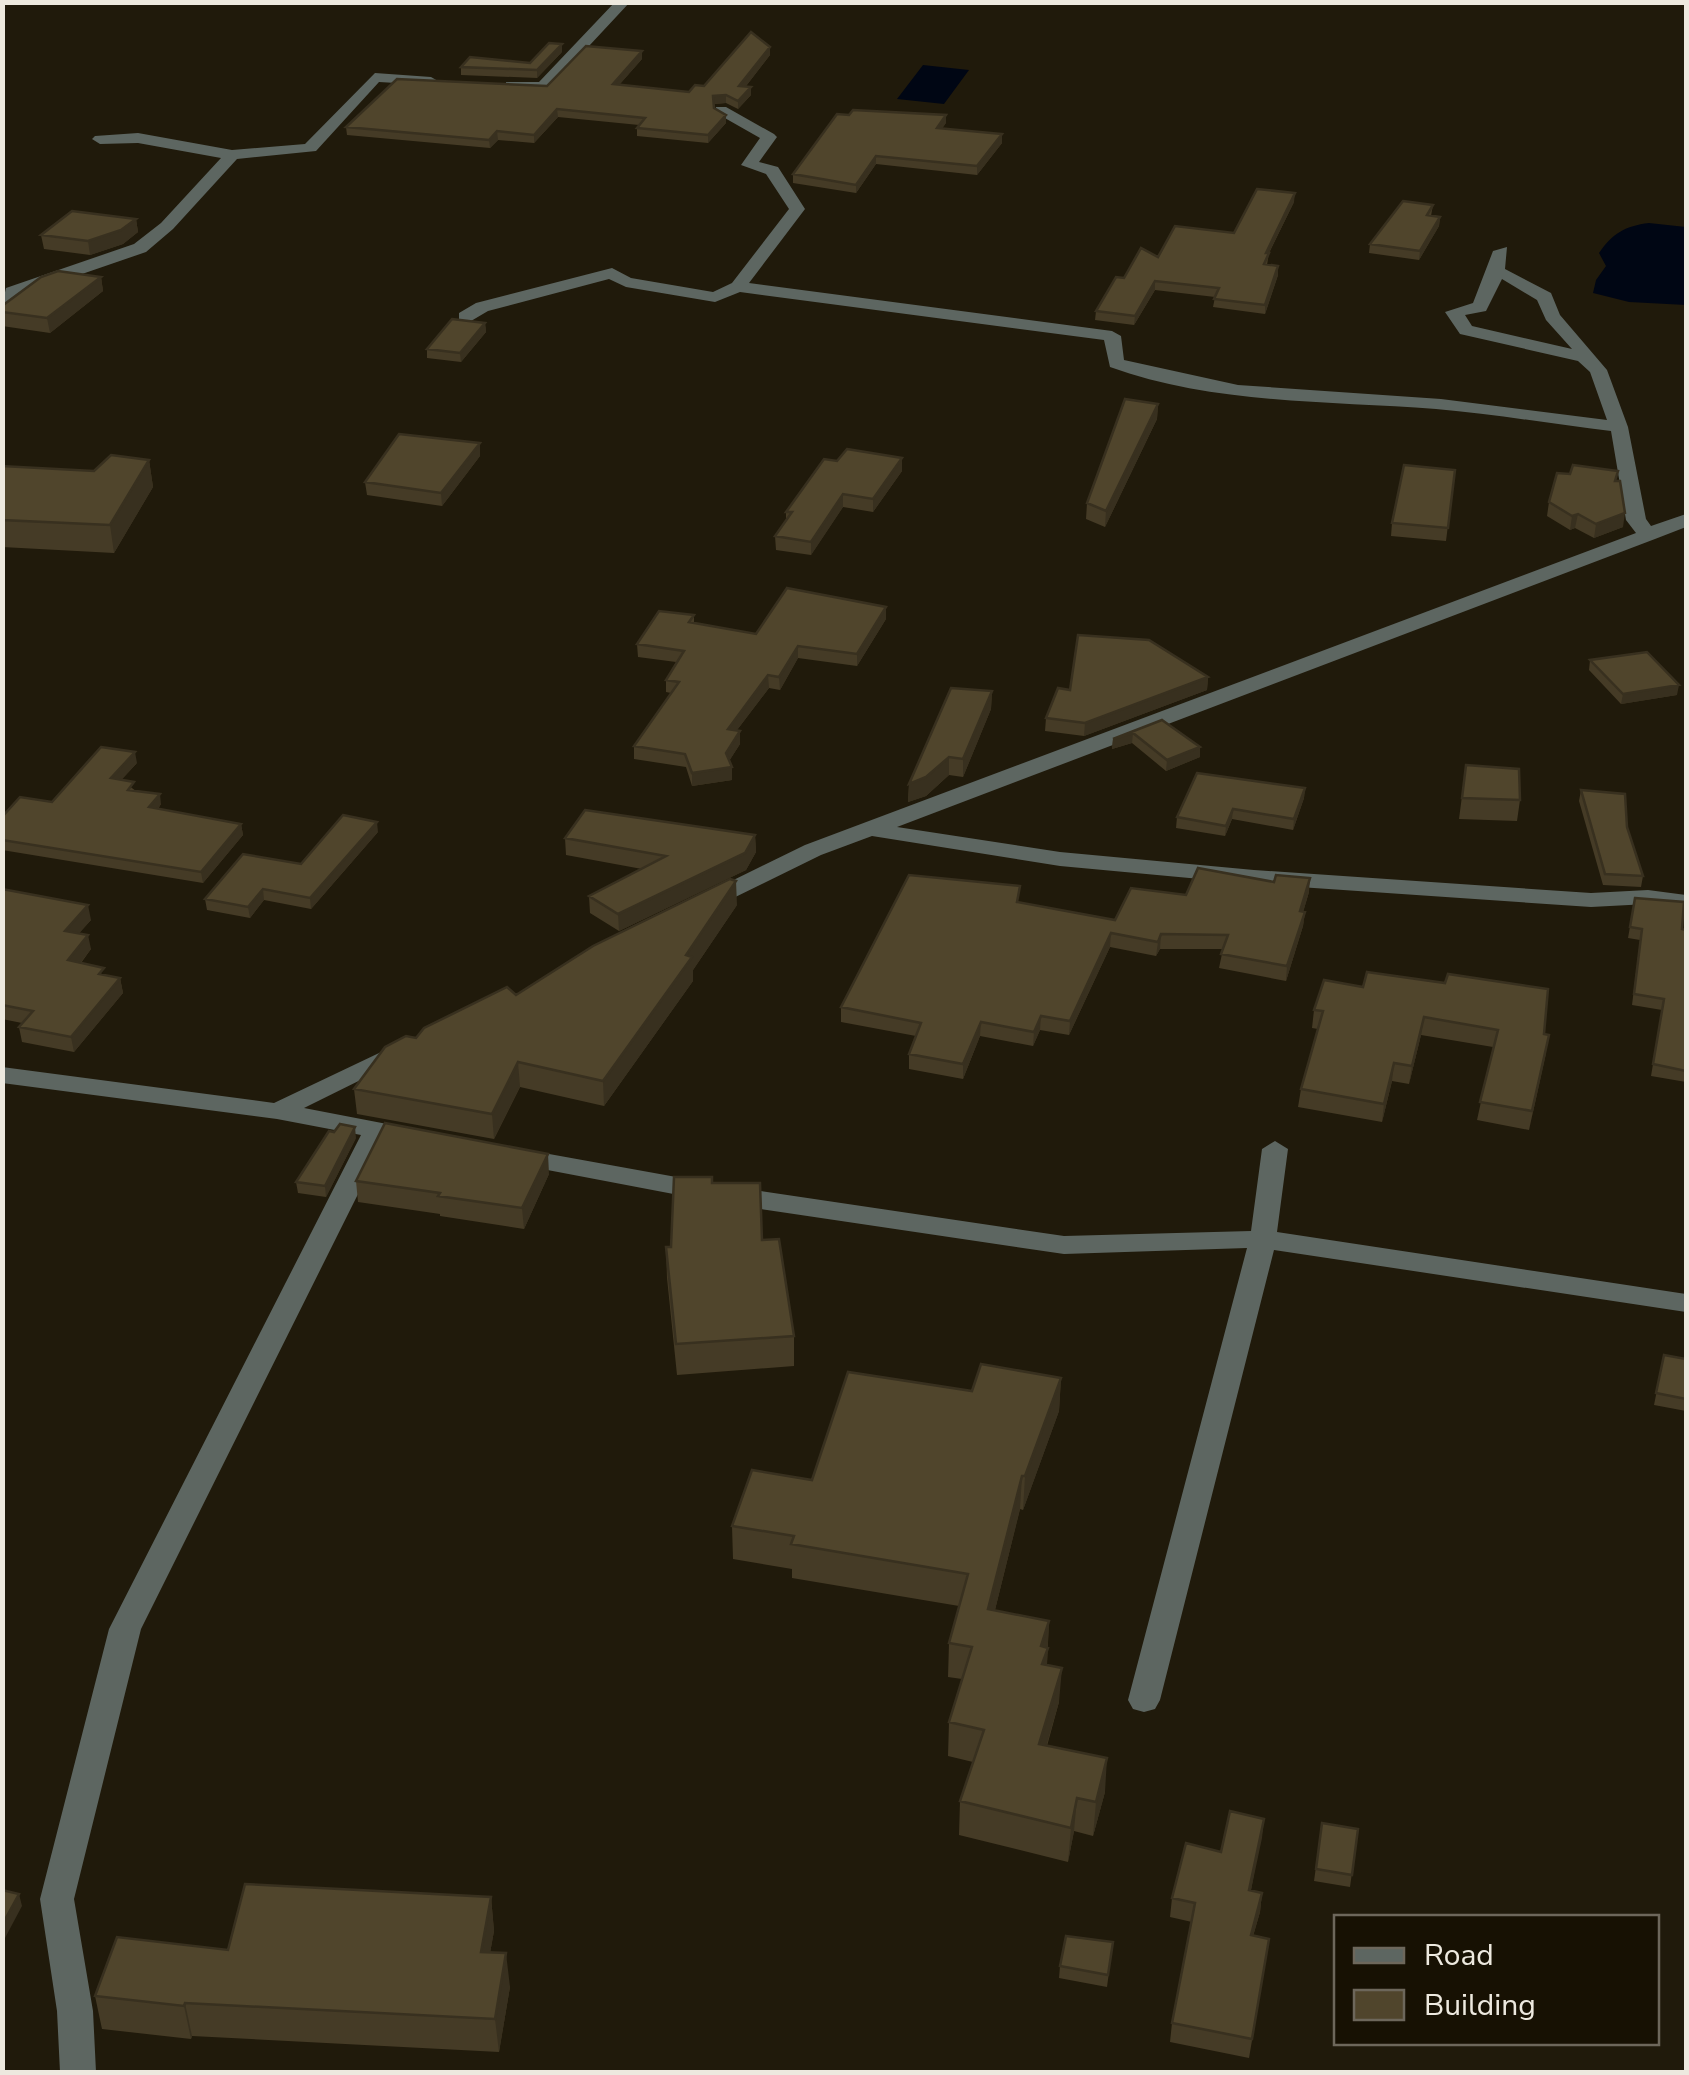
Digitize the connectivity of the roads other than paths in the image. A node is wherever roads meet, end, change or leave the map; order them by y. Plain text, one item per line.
1 (623, 2) edge
2 (450, 82) edge
3 (487, 84) edge
4 (721, 110) edge
5 (100, 139) dead end
6 (232, 155) junction
7 (1501, 252) dead end
8 (1496, 274) junction
9 (738, 287) junction
10 (2, 300) edge
11 (465, 316) edge
12 (1584, 358) junction
13 (1619, 427) junction
14 (1686, 520) edge
15 (1648, 534) junction
16 (870, 829) junction
17 (1686, 902) edge
18 (688, 911) edge
19 (420, 1042) edge
20 (2, 1076) edge
21 (277, 1111) junction
22 (377, 1130) junction
23 (435, 1141) edge
24 (1275, 1150) dead end
25 (493, 1152) edge
26 (1262, 1239) junction
27 (1686, 1303) edge
28 (1144, 1700) dead end
29 (78, 2072) edge

1 - 3 street
2 - 6 street
4 - 9 street
5 - 6 street
6 - 10 street
7 - 8 street
8 - 12 street
8 - 12 street
9 - 11 street
9 - 13 street
12 - 13 street
13 - 15 street
14 - 15 street
15 - 16 street
16 - 17 street
16 - 18 street
19 - 21 street
20 - 21 street
21 - 22 street
22 - 23 street
22 - 29 street
24 - 26 street
25 - 26 street
26 - 27 street
26 - 28 street

